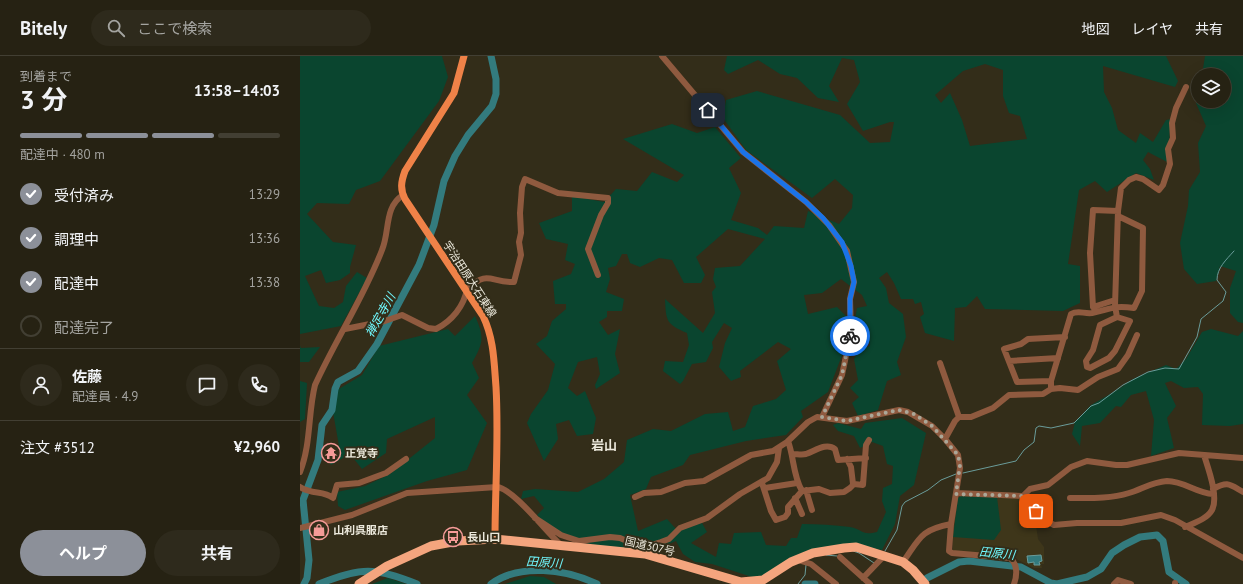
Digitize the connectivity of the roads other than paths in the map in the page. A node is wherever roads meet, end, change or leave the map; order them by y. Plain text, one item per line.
1 (464, 56) edge
2 (662, 56) edge
3 (1186, 87) dead end
4 (403, 195) junction
5 (1118, 214) junction
6 (598, 275) dead end
7 (466, 292) junction
8 (1115, 303) junction
9 (1117, 317) junction
10 (345, 329) junction
11 (1137, 335) dead end
12 (1065, 337) junction
13 (1058, 358) junction
14 (1008, 362) junction
15 (940, 363) dead end
16 (1051, 381) junction
17 (1051, 389) junction
18 (822, 417) junction
19 (959, 417) junction
20 (945, 439) junction
21 (869, 440) dead end
22 (788, 441) junction
23 (779, 448) junction
24 (793, 454) junction
25 (1204, 455) junction
26 (866, 458) junction
27 (1243, 458) edge
28 (406, 459) dead end
29 (847, 459) junction
30 (300, 472) edge
31 (797, 483) junction
32 (853, 484) junction
33 (764, 485) junction
34 (300, 487) edge
35 (497, 487) junction
36 (804, 490) junction
37 (1213, 491) junction
38 (1243, 492) edge
39 (956, 494) junction
40 (1023, 496) junction
41 (635, 497) dead end
42 (795, 498) junction
43 (1070, 498) dead end
44 (812, 510) dead end
45 (802, 514) dead end
46 (535, 518) junction
47 (951, 524) junction
48 (1185, 527) junction
49 (301, 528) edge
50 (496, 539) junction
51 (561, 545) junction
52 (885, 555) junction
53 (840, 557) dead end
54 (1243, 558) edge
55 (804, 561) junction
56 (903, 562) junction
57 (864, 578) junction
58 (764, 582) edge
59 (359, 584) edge
60 (836, 584) edge
61 (870, 584) edge
62 (925, 584) edge
63 (1014, 584) edge
64 (1114, 584) edge
65 (1131, 584) edge

1 - 4 main road
2 - 18 street
3 - 5 street
4 - 7 main road, 宇治田原大石東線
4 - 10 street
5 - 8 street
5 - 8 street
5 - 8 street
6 - 7 street
7 - 10 street
7 - 35 main road, 宇治田原大石東線
8 - 9 street
8 - 12 street
9 - 9 street
10 - 30 street
11 - 17 street
12 - 13 street
12 - 14 street
13 - 14 street
13 - 16 street
14 - 16 street
15 - 19 street
16 - 17 street
17 - 19 street
18 - 20 street
18 - 22 street
19 - 20 street
20 - 39 street
21 - 26 street
22 - 23 street
22 - 24 street
23 - 33 street
23 - 41 street
24 - 29 street
24 - 31 street
25 - 27 street
25 - 37 street
25 - 40 street
26 - 29 street
26 - 32 street
28 - 34 street
29 - 32 street
31 - 33 street
31 - 36 street
32 - 36 street
33 - 42 street
33 - 46 street
35 - 46 street
35 - 49 street
35 - 50 main road, 宇治田原大石東線
36 - 42 street
36 - 44 street
37 - 38 street
37 - 43 street
37 - 48 street
39 - 40 street
39 - 47 street
40 - 48 street
42 - 45 street
46 - 51 street
47 - 56 street
47 - 63 street
48 - 54 street
50 - 51 highway, 国道307号
50 - 59 highway, 国道307号
51 - 58 highway, 国道307号
52 - 55 highway, 国道307号
52 - 56 highway, 国道307号
52 - 57 street
53 - 57 street
55 - 58 highway, 国道307号
55 - 60 street
56 - 62 highway, 国道307号
57 - 61 street
64 - 65 street

